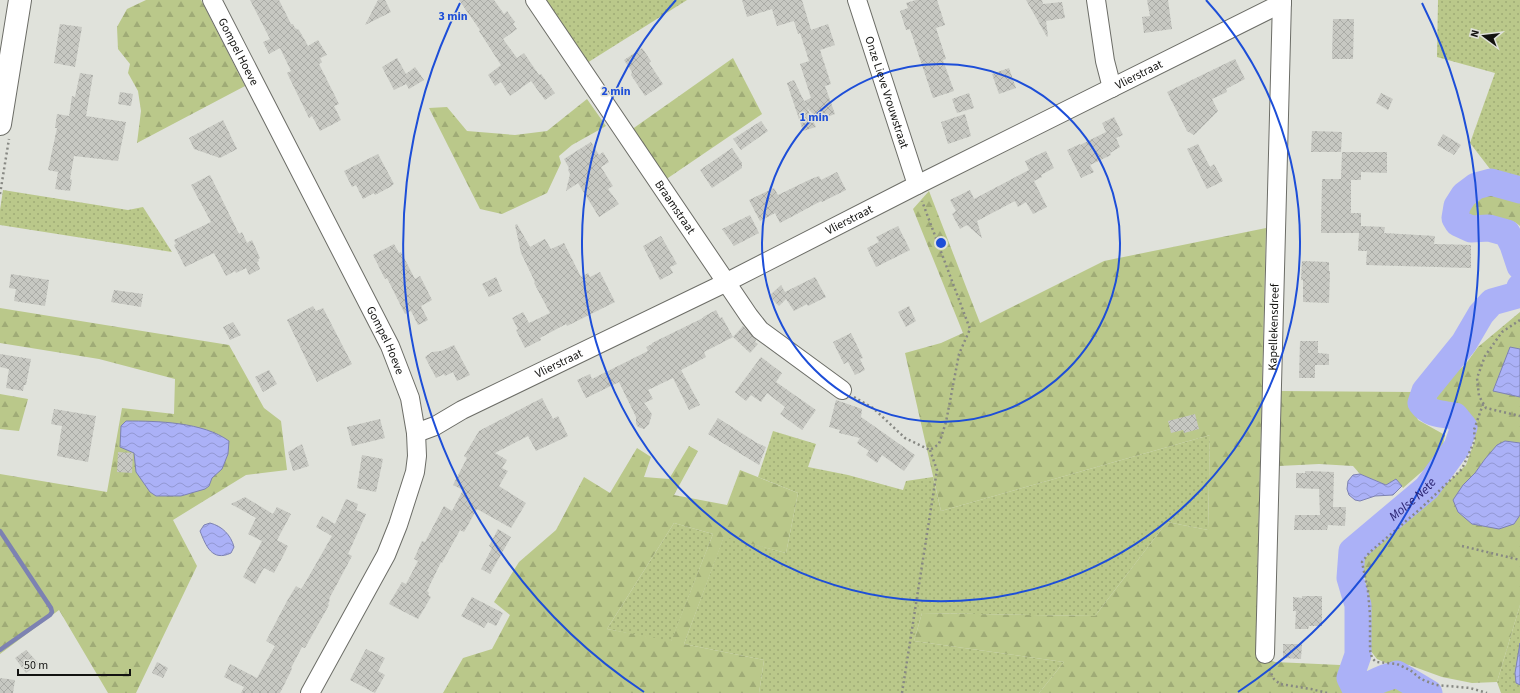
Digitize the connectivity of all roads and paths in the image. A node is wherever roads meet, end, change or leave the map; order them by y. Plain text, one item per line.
1 (20, 0) edge
2 (212, 0) edge
3 (535, 0) edge
4 (857, 0) edge
5 (1096, 0) edge
6 (1282, 2) edge
7 (1112, 88) junction
8 (0, 124) edge
9 (917, 185) junction
10 (725, 283) junction
11 (1520, 320) edge
12 (842, 390) joint
13 (1483, 404) junction
14 (1520, 416) edge
15 (416, 433) junction
16 (930, 450) junction
17 (1462, 546) dead end
18 (1520, 560) edge
19 (1265, 654) joint
20 (310, 693) edge
21 (902, 693) edge
22 (1327, 693) edge
23 (1486, 693) edge

1 - 8 street
2 - 15 street, Gompel Hoeve
3 - 10 street, Braamstraat
4 - 9 street, Onze Lieve Vrouwstraat
5 - 7 street
6 - 7 street, Vlierstraat
6 - 19 street, Kapellekensdreef
7 - 9 street, Vlierstraat
9 - 10 street, Vlierstraat
9 - 16 path
10 - 12 street, Braamstraat
10 - 15 street, Vlierstraat
11 - 13 path
12 - 16 path
13 - 14 path
13 - 23 path
15 - 20 street, Gompel Hoeve
16 - 21 path
17 - 18 path
19 - 22 path

